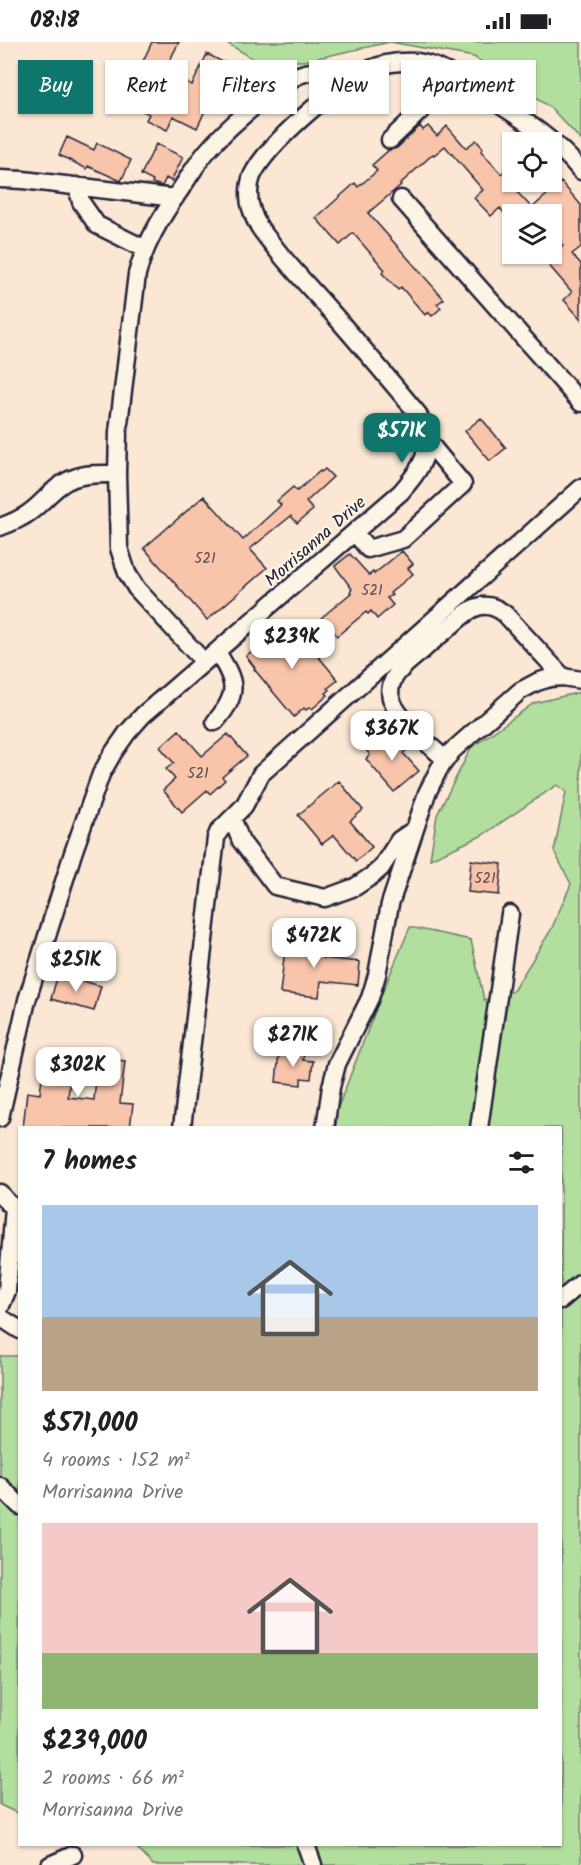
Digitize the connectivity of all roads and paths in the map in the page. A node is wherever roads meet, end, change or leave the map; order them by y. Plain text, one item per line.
1 (309, 72) edge
2 (309, 113) edge
3 (418, 114) edge
4 (514, 114) edge
5 (390, 141) dead end
6 (581, 171) edge
7 (0, 179) edge
8 (77, 186) junction
9 (175, 198) junction
10 (401, 199) dead end
11 (145, 249) junction
12 (581, 403) edge
13 (426, 438) junction
14 (117, 474) junction
15 (581, 488) edge
16 (0, 527) edge
17 (355, 533) junction
18 (419, 643) junction
19 (210, 657) junction
20 (563, 677) junction
21 (581, 680) edge
22 (215, 722) dead end
23 (445, 759) junction
24 (232, 818) junction
25 (415, 829) junction
26 (510, 914) dead end
27 (0, 1118) edge
28 (182, 1126) edge
29 (325, 1126) edge
30 (480, 1126) edge
31 (0, 1193) edge
32 (17, 1209) edge
33 (581, 1283) edge
34 (562, 1299) edge
35 (0, 1308) edge
36 (0, 1317) edge
37 (18, 1329) edge
38 (0, 1486) edge
39 (18, 1504) edge
40 (306, 1846) edge
41 (73, 1855) dead end
42 (50, 1865) edge
43 (313, 1865) edge

1 - 9 street
2 - 13 street
3 - 5 street
4 - 6 street
7 - 8 street
8 - 9 street
8 - 11 street
9 - 11 street
10 - 12 street
11 - 14 street
13 - 17 street, Morrisanna Drive
13 - 17 street
14 - 16 street
14 - 19 street
15 - 18 street
17 - 19 street, Morrisanna Drive
18 - 20 street
18 - 23 street
18 - 24 street
19 - 22 street
19 - 27 street, Morrisanna Drive
20 - 21 street
20 - 23 street
23 - 25 street
24 - 25 street
24 - 28 street
25 - 29 street
26 - 30 street
31 - 32 street
32 - 35 street
33 - 34 street
36 - 37 street
38 - 39 street
40 - 43 street
41 - 42 street

